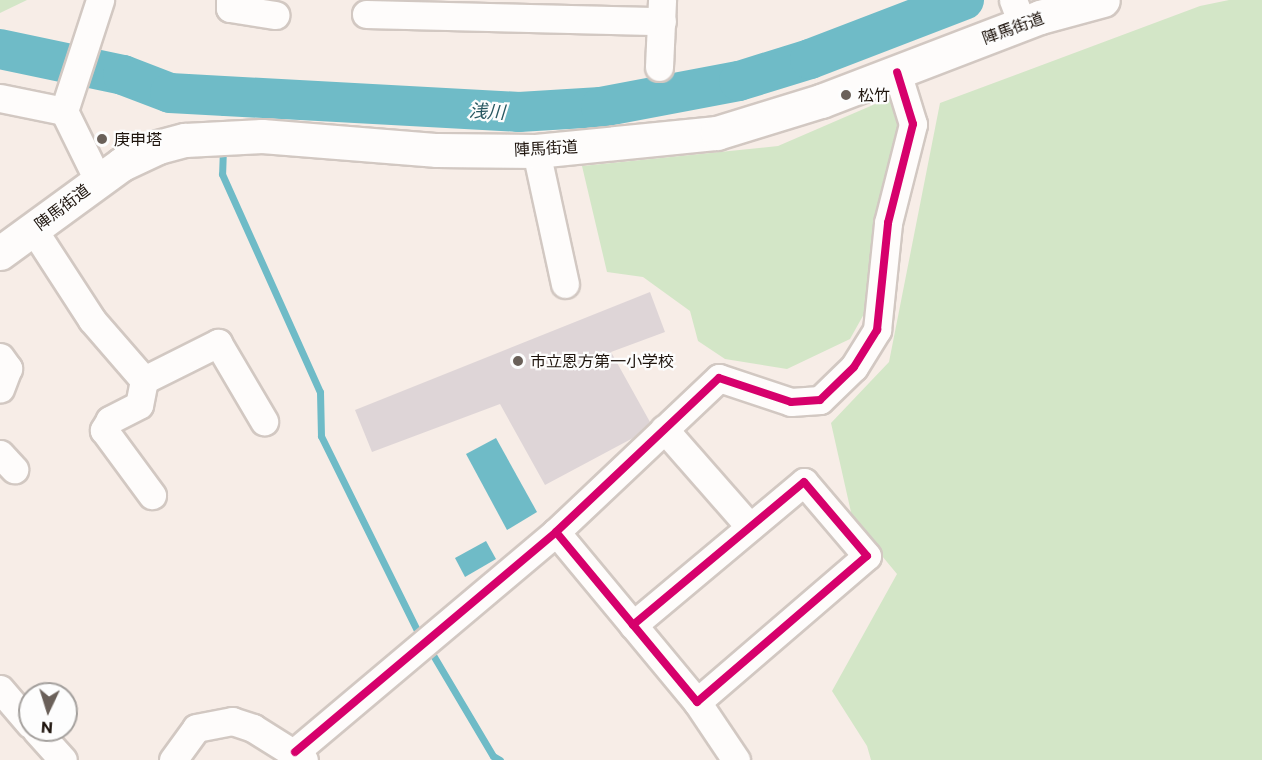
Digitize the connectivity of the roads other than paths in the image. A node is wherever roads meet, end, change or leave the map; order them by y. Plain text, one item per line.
1 (100, 0) edge
2 (230, 0) edge
3 (1103, 0) edge
4 (662, 10) edge
5 (1017, 11) edge
6 (366, 14) dead end
7 (275, 15) dead end
8 (658, 67) dead end
9 (897, 72) junction
10 (0, 98) edge
11 (66, 106) junction
12 (536, 151) junction
13 (98, 180) junction
14 (33, 229) junction
15 (0, 253) edge
16 (565, 284) dead end
17 (0, 357) edge
18 (144, 381) junction
19 (0, 389) edge
20 (264, 421) dead end
21 (664, 429) junction
22 (152, 495) dead end
23 (750, 527) junction
24 (556, 532) junction
25 (633, 624) junction
26 (0, 689) edge
27 (697, 702) junction
28 (18, 710) edge
29 (47, 742) edge
30 (299, 756) edge
31 (63, 760) edge
32 (173, 760) edge
33 (736, 760) edge

1 - 11 street
2 - 7 street
3 - 5 main road, 陣馬街道
4 - 6 street
4 - 8 street
5 - 9 main road, 陣馬街道
9 - 12 main road, 陣馬街道
9 - 21 street
10 - 11 street
11 - 13 street
12 - 13 main road, 陣馬街道
12 - 16 street
13 - 14 main road, 陣馬街道
14 - 15 main road, 陣馬街道
14 - 18 street
17 - 19 street
18 - 20 street
18 - 22 street
21 - 23 street
21 - 24 street
23 - 25 street
23 - 27 street
24 - 25 street
24 - 30 street
25 - 27 street
26 - 28 street
27 - 33 street
29 - 31 street
30 - 32 street

